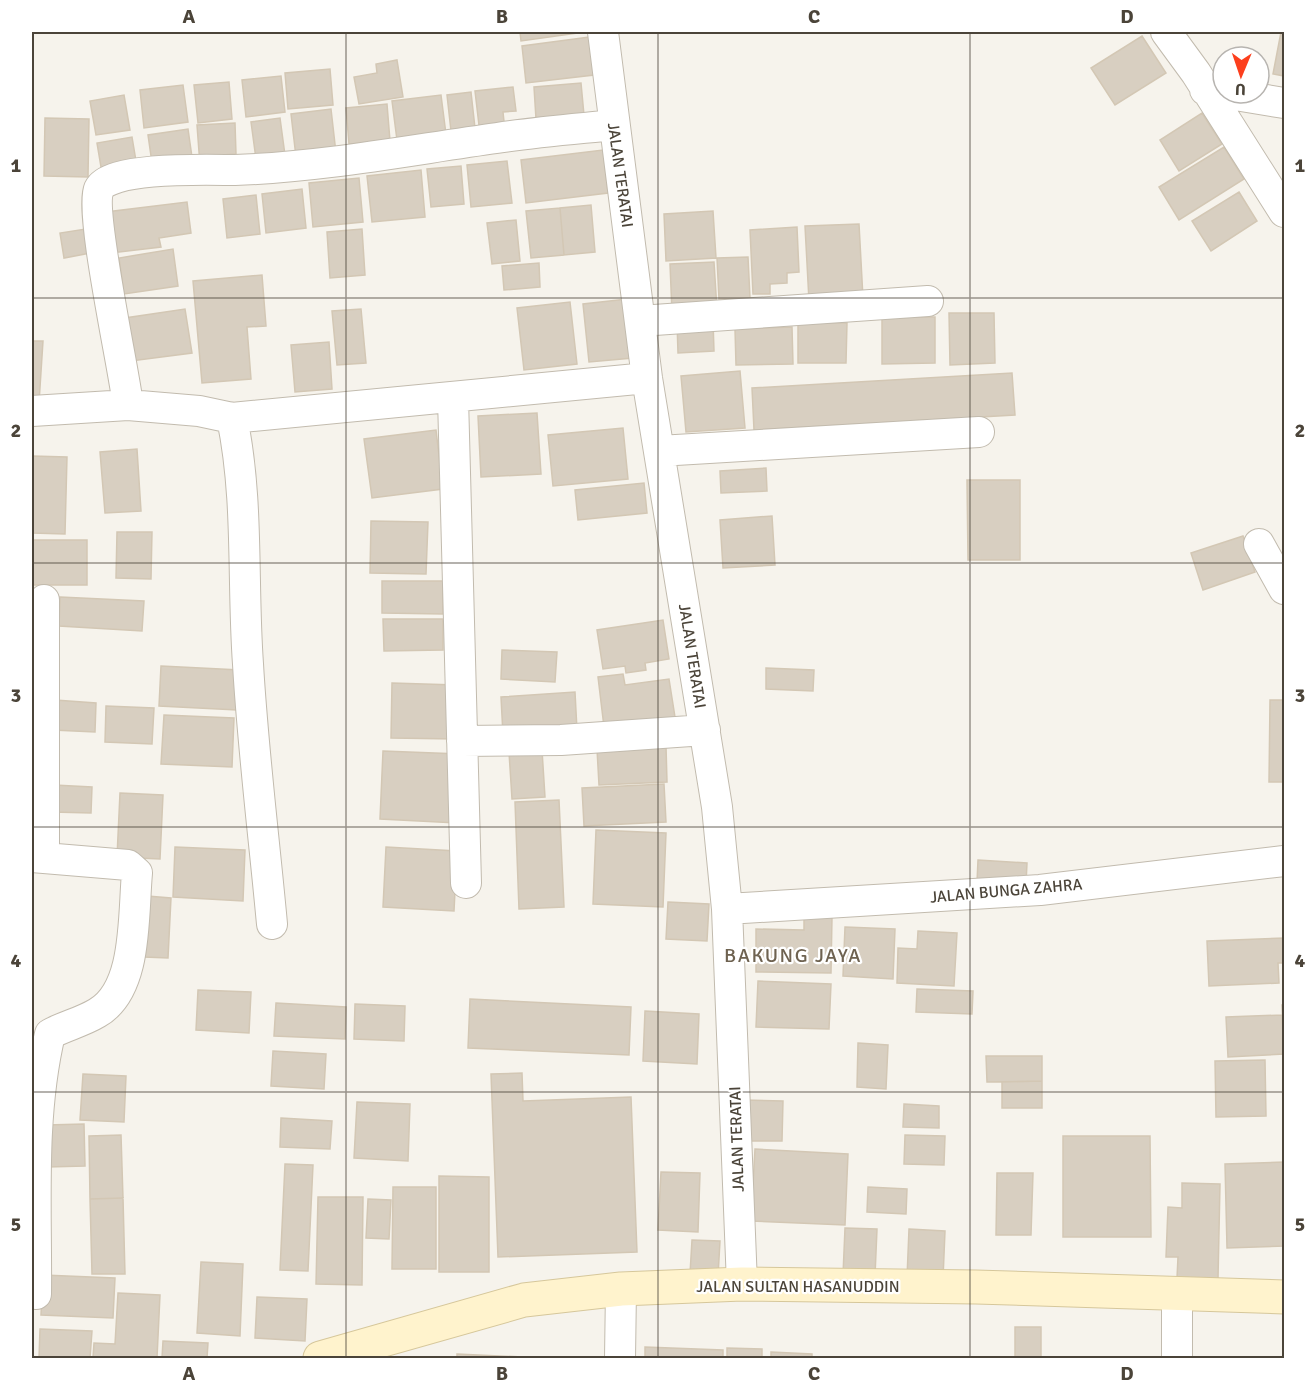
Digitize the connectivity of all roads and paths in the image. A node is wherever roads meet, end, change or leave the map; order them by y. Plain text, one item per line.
1 (603, 32) edge
2 (1166, 32) edge
3 (1205, 90) junction
4 (1284, 103) edge
5 (614, 126) junction
6 (1284, 212) edge
7 (928, 301) dead end
8 (640, 321) junction
9 (647, 378) junction
10 (453, 398) junction
11 (128, 405) junction
12 (32, 411) edge
13 (232, 418) junction
14 (979, 432) dead end
15 (659, 451) junction
16 (1259, 544) dead end
17 (1284, 589) edge
18 (44, 600) dead end
19 (705, 730) junction
20 (462, 741) junction
21 (38, 857) edge
22 (1284, 861) edge
23 (466, 883) dead end
24 (727, 909) junction
25 (272, 924) dead end
26 (742, 1284) junction
27 (621, 1289) junction
28 (1177, 1293) junction
29 (36, 1294) dead end
30 (1284, 1297) edge
31 (320, 1359) edge
32 (620, 1359) edge
33 (1178, 1359) edge

1 - 5 street, JALAN TERATAI
2 - 3 street
3 - 4 street
3 - 6 street
5 - 8 street, JALAN TERATAI
5 - 11 street
7 - 8 street
8 - 9 street, JALAN TERATAI
9 - 10 street
9 - 15 street, JALAN TERATAI
10 - 13 street
10 - 20 street
11 - 12 street
11 - 13 street
13 - 25 street
14 - 15 street
15 - 19 street, JALAN TERATAI
16 - 17 street
18 - 21 street
19 - 20 street
19 - 24 street, JALAN TERATAI
20 - 23 street
21 - 29 street
22 - 24 street, JALAN BUNGA ZAHRA
24 - 26 street, JALAN TERATAI
26 - 27 street, JALAN SULTAN HASANUDDIN
26 - 28 street, JALAN SULTAN HASANUDDIN
27 - 31 street, JALAN SULTAN HASANUDDIN
27 - 32 street
28 - 30 street, JALAN SULTAN HASANUDDIN
28 - 33 street

